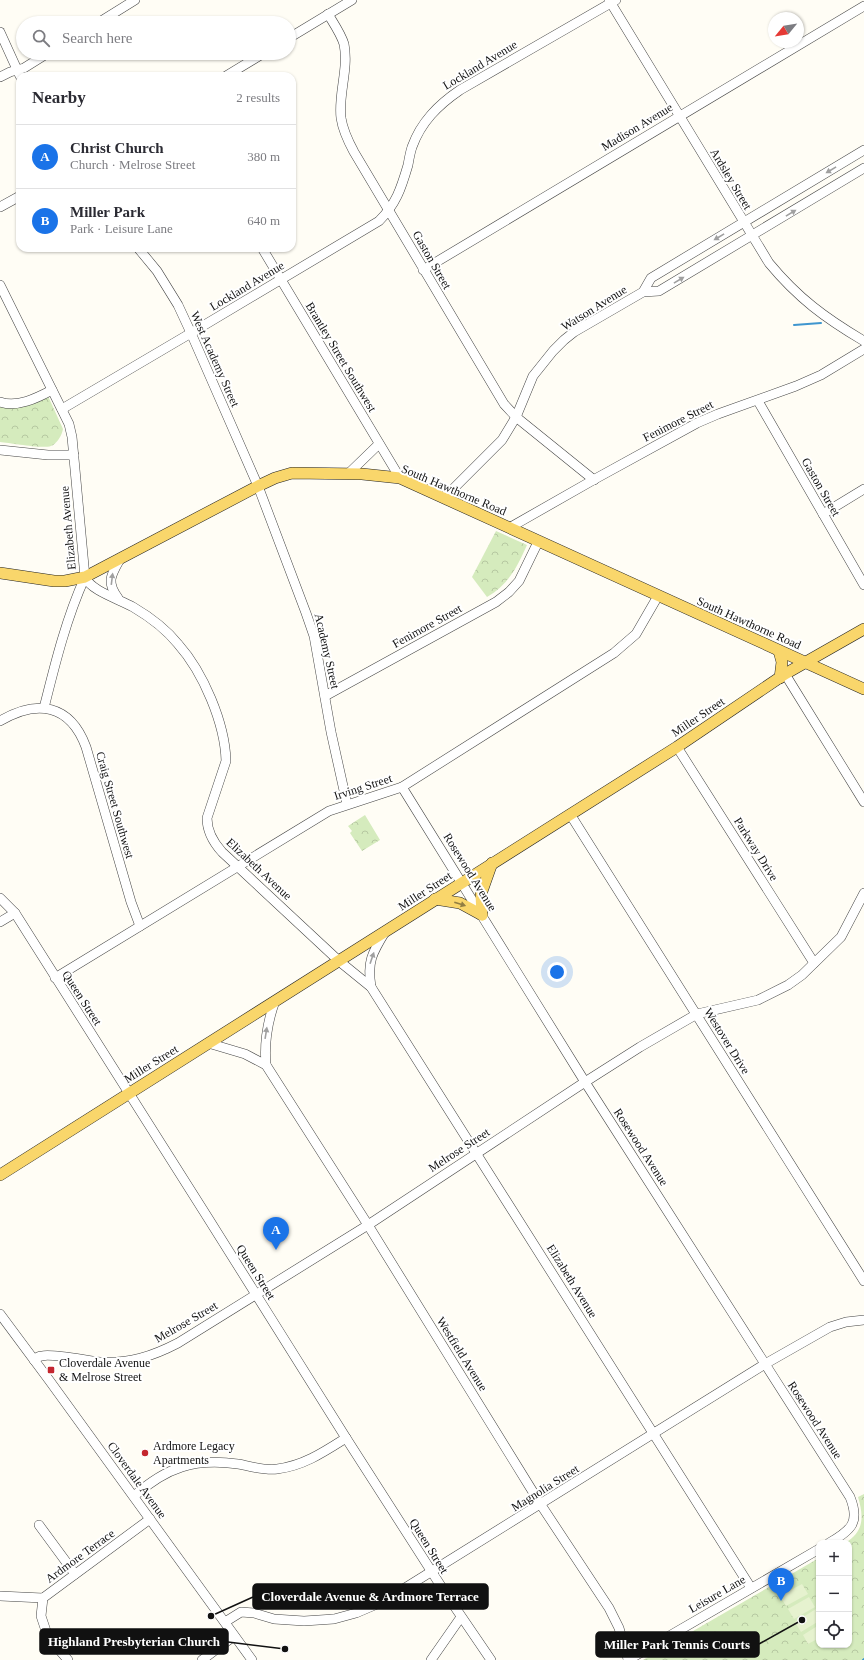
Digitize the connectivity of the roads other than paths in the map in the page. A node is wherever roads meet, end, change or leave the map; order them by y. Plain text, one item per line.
1 (135, 0) edge
2 (352, 0) edge
3 (612, 1) edge
4 (864, 6) edge
5 (328, 14) junction
6 (109, 16) edge
7 (0, 32) edge
8 (296, 34) edge
9 (37, 60) edge
10 (252, 60) edge
11 (19, 72) edge
12 (20, 72) edge
13 (233, 72) edge
14 (16, 74) edge
15 (0, 78) edge
16 (679, 116) junction
17 (864, 150) edge
18 (864, 168) edge
19 (16, 198) edge
20 (0, 207) edge
21 (389, 210) junction
22 (743, 222) junction
23 (752, 236) junction
24 (141, 252) edge
25 (264, 252) edge
26 (423, 270) junction
27 (281, 280) junction
28 (0, 285) edge
29 (643, 292) junction
30 (192, 334) junction
31 (864, 341) edge
32 (864, 349) edge
33 (52, 390) junction
34 (758, 401) junction
35 (0, 402) edge
36 (62, 409) junction
37 (516, 417) junction
38 (379, 444) junction
39 (0, 450) edge
40 (74, 455) junction
41 (348, 474) junction
42 (400, 478) junction
43 (594, 480) junction
44 (258, 486) junction
45 (864, 490) edge
46 (444, 498) junction
47 (823, 514) junction
48 (509, 528) junction
49 (538, 542) junction
50 (120, 559) junction
51 (0, 573) edge
52 (85, 577) junction
53 (864, 585) edge
54 (658, 596) junction
55 (119, 599) junction
56 (864, 629) edge
57 (780, 650) junction
58 (827, 650) junction
59 (805, 662) junction
60 (830, 673) junction
61 (782, 676) junction
62 (864, 689) edge
63 (325, 696) junction
64 (44, 708) junction
65 (0, 721) edge
66 (677, 747) junction
67 (402, 787) junction
68 (864, 802) edge
69 (347, 804) junction
70 (570, 814) junction
71 (492, 863) junction
72 (238, 866) junction
73 (462, 882) junction
74 (864, 893) edge
75 (0, 898) edge
76 (435, 899) junction
77 (15, 913) junction
78 (482, 915) junction
79 (0, 922) edge
80 (140, 926) junction
81 (385, 931) junction
82 (339, 961) junction
83 (814, 963) junction
84 (55, 978) junction
85 (372, 987) junction
86 (275, 1001) junction
87 (697, 1014) junction
88 (208, 1043) junction
89 (266, 1065) junction
90 (585, 1082) junction
91 (129, 1093) junction
92 (477, 1153) junction
93 (0, 1175) edge
94 (368, 1224) junction
95 (864, 1281) edge
96 (255, 1294) junction
97 (0, 1314) edge
98 (864, 1320) edge
99 (34, 1360) junction
100 (764, 1364) junction
101 (654, 1434) junction
102 (346, 1438) junction
103 (134, 1496) junction
104 (541, 1504) junction
105 (150, 1519) junction
106 (39, 1525) dead end
107 (833, 1540) edge
108 (816, 1551) edge
109 (432, 1572) junction
110 (75, 1574) junction
111 (751, 1588) junction
112 (0, 1596) edge
113 (43, 1598) junction
114 (461, 1617) junction
115 (225, 1622) junction
116 (234, 1636) junction
117 (68, 1660) edge
118 (202, 1660) edge
119 (252, 1660) edge
120 (431, 1660) edge
121 (491, 1660) edge
122 (628, 1660) edge

1 - 6 street
2 - 5 street
3 - 16 street, Ardsley Street
3 - 21 street, Lockland Avenue
4 - 16 street, Madison Avenue
5 - 8 street
5 - 21 street, Gaston Street
7 - 11 street
9 - 12 street
10 - 13 street
14 - 15 street
16 - 22 street, Ardsley Street
16 - 26 street, Madison Avenue
17 -> 22 street, Watson Avenue
23 -> 18 street, Watson Avenue
19 - 20 street
21 - 26 street, Gaston Street
21 - 27 street, Lockland Avenue
22 - 23 street, Ardsley Street
22 -> 29 street, Watson Avenue
29 -> 23 street, Watson Avenue
23 - 31 street, Ardsley Street
24 - 30 street, West Academy Street
25 - 27 street, Brantley Street Southwest
26 - 37 street, Gaston Street
27 - 30 street, Lockland Avenue
27 - 38 street, Brantley Street Southwest
28 - 33 street, Elizabeth Avenue
29 - 37 street, Watson Avenue
30 - 36 street, Lockland Avenue
30 - 44 street, West Academy Street
32 - 34 street, Fenimore Street
33 - 35 street
33 - 36 street, Elizabeth Avenue
34 - 43 street, Fenimore Street
34 - 47 street, Gaston Street
36 - 40 street, Elizabeth Avenue
37 - 43 street, Gaston Street
37 - 46 street, Watson Avenue
38 - 41 street
38 - 42 street, Brantley Street Southwest
39 - 40 street
40 - 52 street, Elizabeth Avenue
41 - 42 main road, South Hawthorne Road
41 - 44 main road, South Hawthorne Road
42 - 46 main road, South Hawthorne Road
43 - 48 street, Fenimore Street
44 - 50 main road, South Hawthorne Road
44 - 63 street, Academy Street
45 - 47 street
46 - 48 main road, South Hawthorne Road
47 - 53 street, Gaston Street
48 - 49 main road, South Hawthorne Road
49 - 54 main road, South Hawthorne Road
49 - 63 street, Fenimore Street
50 - 52 main road, South Hawthorne Road
55 -> 50 street
51 - 52 main road, South Hawthorne Road
52 - 55 street, Elizabeth Avenue
52 - 64 street
54 - 57 main road, South Hawthorne Road
54 - 67 street, Irving Street
55 - 72 street, Elizabeth Avenue
56 - 58 main road, Miller Street
57 - 59 main road, South Hawthorne Road
57 - 61 main road
58 - 59 main road, Miller Street
58 - 60 main road
59 - 60 main road, South Hawthorne Road
59 - 61 main road, Miller Street
60 - 62 main road, South Hawthorne Road
61 - 66 main road, Miller Street
61 - 68 street
63 - 69 street, Academy Street
64 - 65 street, Craig Street Southwest
64 - 80 street, Craig Street Southwest
66 - 70 main road, Miller Street
66 - 83 street, Parkway Drive
67 - 69 street, Irving Street
67 - 73 street, Rosewood Avenue
69 - 72 street, Irving Street
70 - 71 main road, Miller Street
70 - 87 street, Westover Drive
71 - 73 main road, Miller Street
71 - 78 main road
72 - 80 street, Irving Street
72 - 82 street, Elizabeth Avenue
73 - 76 main road, Miller Street
73 - 78 street, Rosewood Avenue
74 - 83 street, Melrose Street
75 - 77 street, Queen Street
76 -> 78 main road
76 - 81 main road, Miller Street
77 - 79 street
77 - 84 street, Queen Street
78 - 90 street, Rosewood Avenue
80 - 84 street, Irving Street
81 - 82 main road, Miller Street
85 -> 81 street, Elizabeth Avenue
82 - 85 street, Elizabeth Avenue
82 - 86 main road, Miller Street
83 - 87 street, Melrose Street
84 - 91 street, Queen Street
85 - 92 street, Elizabeth Avenue
86 - 88 main road, Miller Street
89 -> 86 street, Westfield Avenue
87 - 90 street, Melrose Street
87 - 95 street, Westover Drive
88 - 89 street, Westfield Avenue
88 - 91 main road, Miller Street
89 - 94 street, Westfield Avenue
90 - 92 street, Melrose Street
90 - 100 street, Rosewood Avenue
91 - 93 main road, Miller Street
91 - 96 street, Queen Street
92 - 94 street, Melrose Street
92 - 101 street, Elizabeth Avenue
94 - 96 street, Melrose Street
94 - 104 street, Westfield Avenue
96 - 99 street, Melrose Street
96 - 102 street, Queen Street
97 - 99 street, Cloverdale Avenue
98 - 100 street, Magnolia Street
99 - 103 street, Cloverdale Avenue
100 - 101 street, Magnolia Street
100 - 107 street, Rosewood Avenue
101 - 104 street, Magnolia Street
101 - 111 street, Elizabeth Avenue
102 - 103 street
102 - 109 street, Queen Street
103 - 105 street, Cloverdale Avenue
104 - 109 street, Magnolia Street
104 - 122 street, Westfield Avenue
105 - 110 street, Ardmore Terrace
105 - 115 street, Cloverdale Avenue
106 - 110 street
108 - 111 street, Leisure Lane
109 - 114 street, Queen Street
109 - 115 street, Magnolia Street
110 - 113 street, Ardmore Terrace
111 - 122 street, Leisure Lane
112 - 113 street
113 - 117 street, Ardmore Terrace
114 - 120 street
114 - 121 street, Queen Street
115 - 116 street, Cloverdale Avenue
116 - 118 street
116 - 119 street, Cloverdale Avenue

